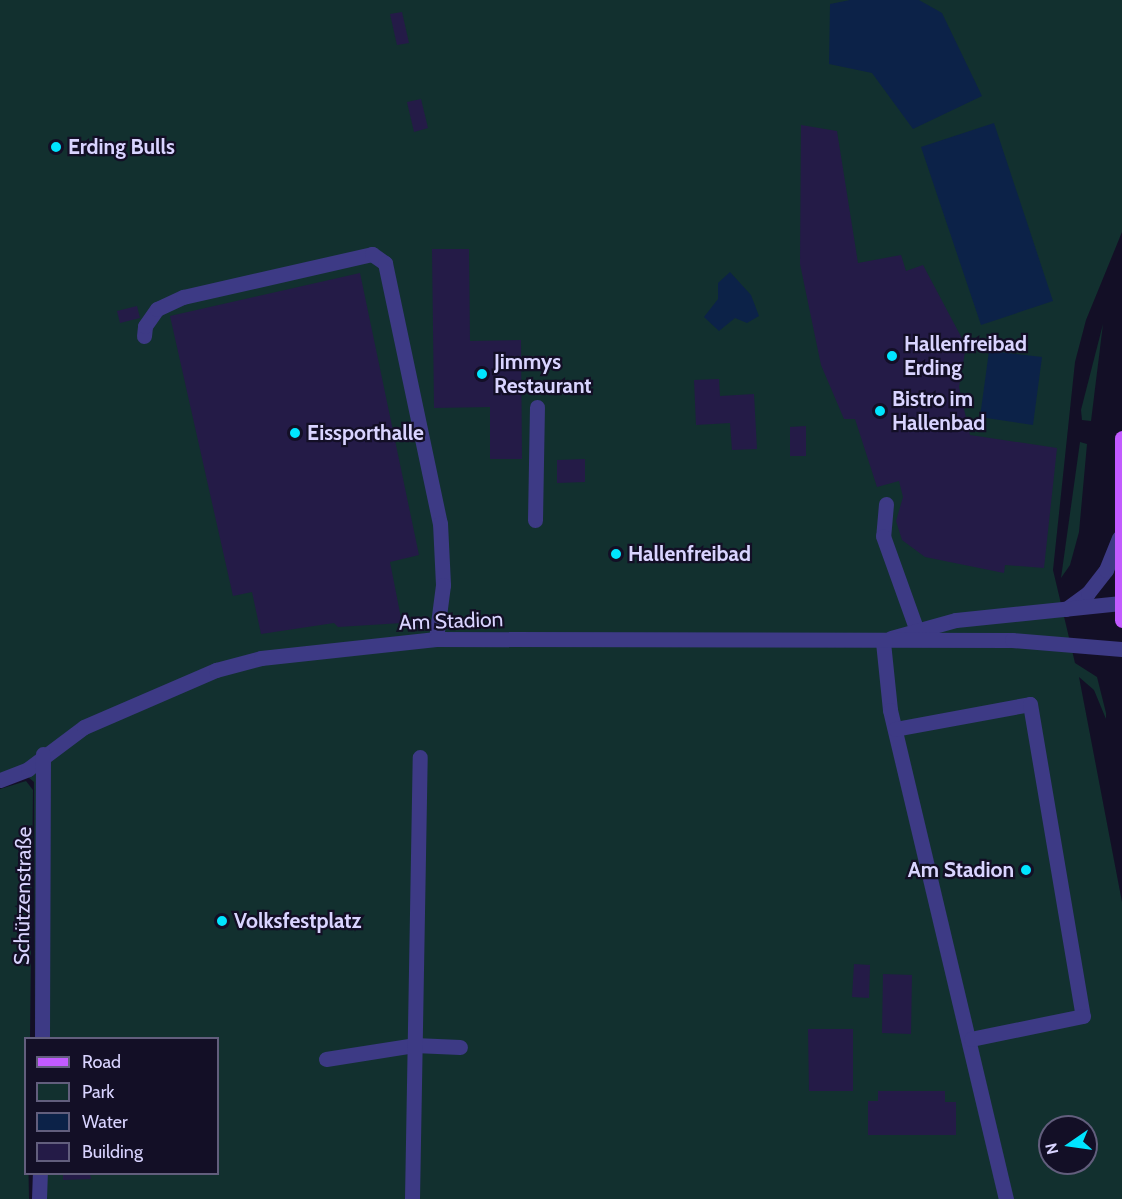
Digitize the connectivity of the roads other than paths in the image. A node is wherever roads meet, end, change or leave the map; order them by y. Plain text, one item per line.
1 (144, 336) dead end
2 (537, 406) dead end
3 (1122, 438) edge
4 (886, 504) dead end
5 (535, 520) dead end
6 (1119, 537) junction
7 (1121, 603) edge
8 (1064, 611) junction
9 (1122, 620) edge
10 (916, 628) junction
11 (436, 639) junction
12 (883, 642) junction
13 (1122, 649) edge
14 (895, 729) junction
15 (43, 754) junction
16 (420, 757) dead end
17 (0, 780) edge
18 (42, 1037) edge
19 (971, 1039) junction
20 (414, 1045) junction
21 (460, 1047) dead end
22 (326, 1059) dead end
23 (40, 1175) edge
24 (39, 1199) edge
25 (412, 1199) edge
26 (1006, 1199) edge

1 - 11 street
2 - 5 street
3 - 6 main road
4 - 10 street
6 - 7 main road
6 - 8 street
7 - 8 street, Am Stadion
7 - 9 main road
8 - 10 street, Am Stadion
10 - 12 street, Am Stadion
11 - 12 street, Am Stadion
11 - 15 street, Am Stadion
12 - 13 street, Am Stadion
12 - 14 street
14 - 19 street
14 - 19 street
15 - 17 street, Am Stadion
15 - 18 street, Schützenstraße
16 - 20 street
19 - 26 street
20 - 21 street
20 - 22 street
20 - 25 street
23 - 24 street

